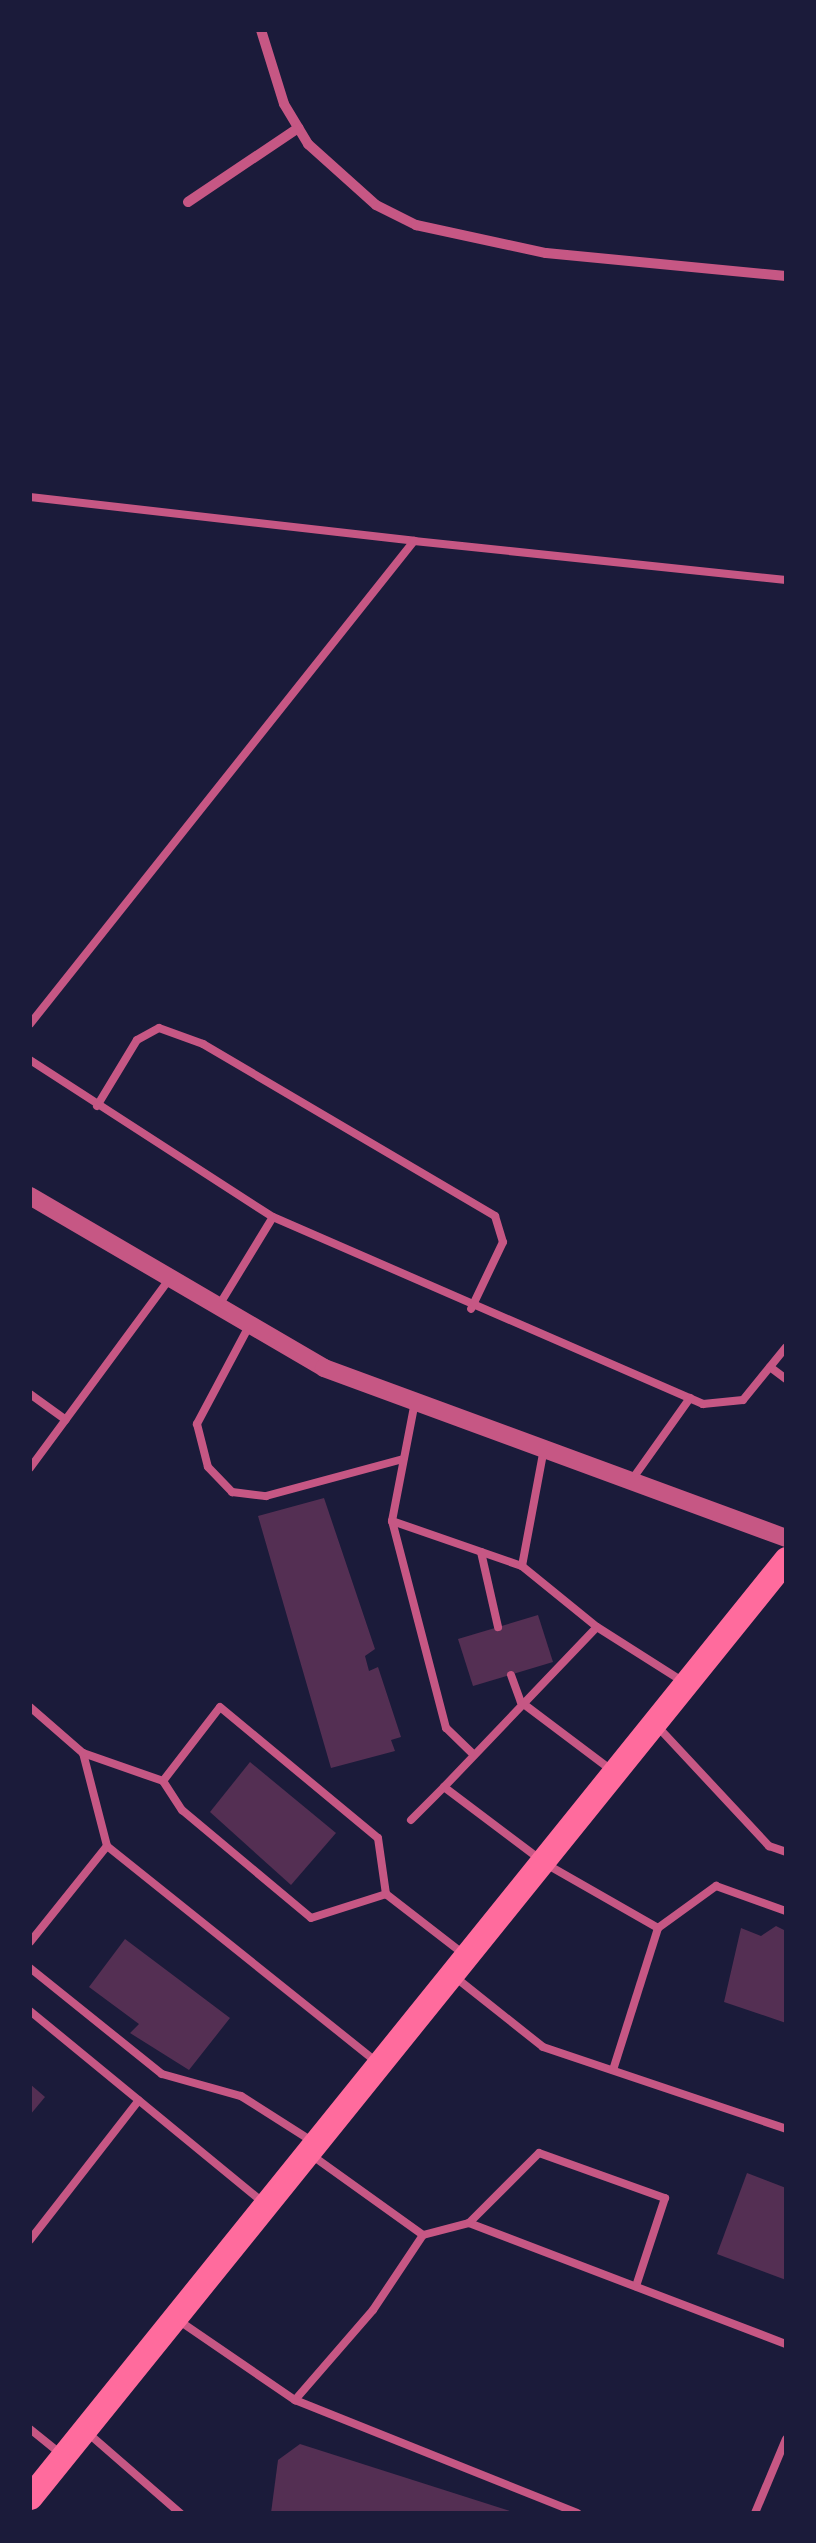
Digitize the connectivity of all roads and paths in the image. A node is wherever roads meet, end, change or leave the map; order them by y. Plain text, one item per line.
1 (261, 30) edge
2 (298, 128) junction
3 (188, 202) dead end
4 (786, 276) edge
5 (30, 497) edge
6 (414, 541) junction
7 (786, 580) edge
8 (30, 1024) edge
9 (30, 1060) edge
10 (98, 1106) junction
11 (30, 1196) edge
12 (273, 1217) junction
13 (167, 1282) junction
14 (471, 1309) junction
15 (216, 1311) junction
16 (248, 1328) junction
17 (786, 1348) edge
18 (770, 1367) junction
19 (786, 1378) edge
20 (30, 1394) edge
21 (690, 1398) junction
22 (415, 1401) junction
23 (66, 1420) junction
24 (544, 1449) junction
25 (403, 1459) junction
26 (30, 1468) edge
27 (631, 1481) junction
28 (392, 1521) junction
29 (786, 1538) edge
30 (481, 1552) junction
31 (786, 1559) edge
32 (522, 1566) junction
33 (498, 1627) dead end
34 (597, 1627) junction
35 (511, 1675) dead end
36 (690, 1687) junction
37 (521, 1702) junction
38 (30, 1706) edge
39 (658, 1726) junction
40 (83, 1752) junction
41 (472, 1753) junction
42 (618, 1774) junction
43 (163, 1781) junction
44 (444, 1787) junction
45 (412, 1820) dead end
46 (107, 1846) junction
47 (786, 1852) edge
48 (546, 1864) junction
49 (386, 1894) junction
50 (786, 1910) edge
51 (658, 1928) junction
52 (30, 1942) edge
53 (30, 1968) edge
54 (462, 1968) junction
55 (30, 2011) edge
56 (382, 2066) junction
57 (613, 2070) junction
58 (139, 2100) junction
59 (786, 2129) edge
60 (314, 2149) junction
61 (268, 2206) junction
62 (469, 2222) junction
63 (423, 2235) junction
64 (30, 2240) edge
65 (636, 2286) junction
66 (176, 2319) junction
67 (786, 2344) edge
68 (295, 2400) junction
69 (30, 2429) edge
70 (87, 2432) junction
71 (786, 2439) edge
72 (65, 2457) junction
73 (30, 2497) edge
74 (180, 2513) edge
75 (577, 2513) edge
76 (756, 2513) edge

1 - 2 street
2 - 3 street
2 - 4 street
5 - 6 lane
6 - 7 lane
6 - 8 lane
9 - 10 lane
10 - 12 lane
10 - 14 lane
11 - 13 street
12 - 14 lane
12 - 15 lane
13 - 15 street
13 - 23 lane
14 - 21 lane
15 - 16 street
16 - 22 street
16 - 25 lane
17 - 18 lane
18 - 19 lane
18 - 21 lane
20 - 23 lane
21 - 27 lane
22 - 24 street
22 - 25 lane
23 - 26 lane
24 - 27 street
24 - 32 lane
25 - 28 lane
27 - 29 street
28 - 30 lane
28 - 41 lane
30 - 32 lane
30 - 33 lane
31 - 36 main road
32 - 34 lane
34 - 36 lane
34 - 37 lane
35 - 37 lane
36 - 39 main road
37 - 41 lane
37 - 42 lane
38 - 40 lane
39 - 42 main road
39 - 47 lane
40 - 43 lane
40 - 46 lane
41 - 44 lane
42 - 48 main road
43 - 49 lane
43 - 49 lane
44 - 45 lane
44 - 48 lane
46 - 52 lane
46 - 56 lane
48 - 51 lane
48 - 54 main road
49 - 54 lane
50 - 51 lane
51 - 57 lane
53 - 60 lane
54 - 56 main road
54 - 57 lane
55 - 58 lane
56 - 60 main road
57 - 59 lane
58 - 61 lane
58 - 64 lane
60 - 61 main road
60 - 63 lane
61 - 66 main road
62 - 63 lane
62 - 65 lane
62 - 65 lane
63 - 68 lane
65 - 67 lane
66 - 68 lane
66 - 70 main road
68 - 75 lane
69 - 72 lane
70 - 72 main road
70 - 74 lane
71 - 76 lane
72 - 73 main road

